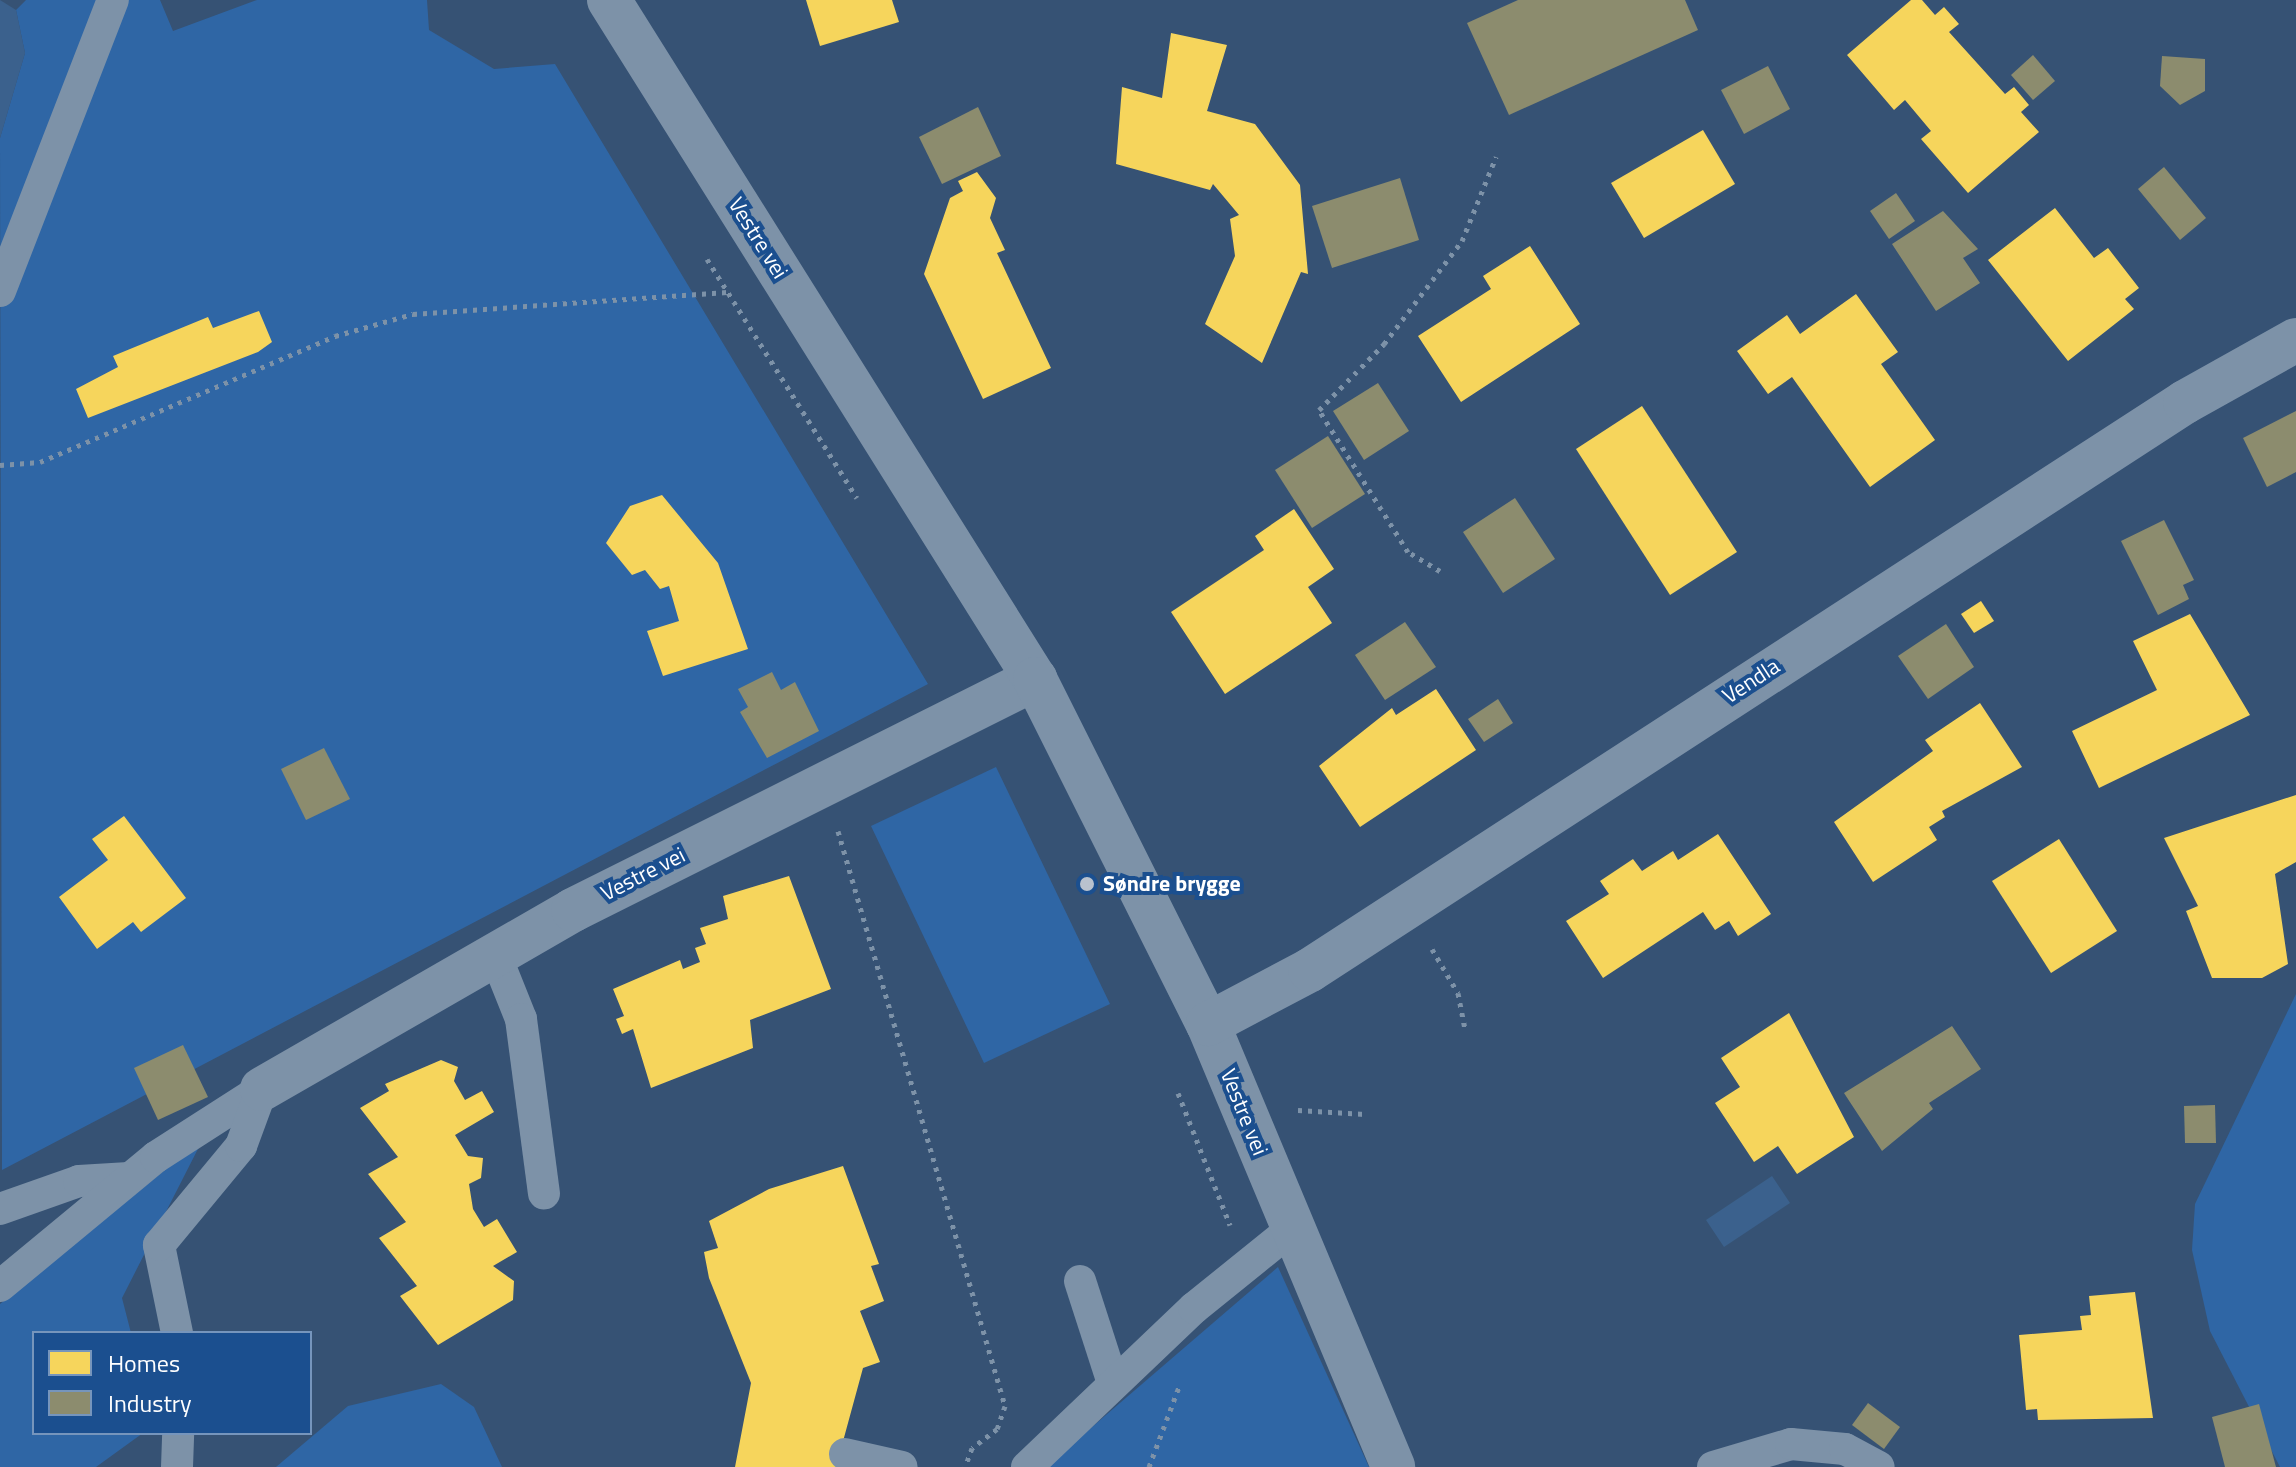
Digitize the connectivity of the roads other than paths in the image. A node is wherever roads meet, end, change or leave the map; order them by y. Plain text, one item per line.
1 (113, 0) edge
2 (609, 0) edge
3 (0, 291) edge
4 (2296, 340) edge
5 (1035, 679) junction
6 (495, 954) junction
7 (1208, 1024) junction
8 (262, 1089) junction
9 (129, 1178) junction
10 (544, 1193) dead end
11 (0, 1209) edge
12 (1292, 1229) junction
13 (1080, 1281) dead end
14 (0, 1286) edge
15 (177, 1331) edge
16 (1113, 1383) junction
17 (178, 1435) edge
18 (845, 1454) dead end
19 (177, 1467) edge
20 (902, 1467) edge
21 (1027, 1467) edge
22 (1393, 1467) edge
23 (1713, 1467) edge
24 (1879, 1467) edge

1 - 3 lane
2 - 5 street, Vestre vei
4 - 7 street, Vendla
5 - 6 street, Vestre vei
5 - 7 street, Vestre vei
6 - 8 street, Vestre vei
6 - 10 lane
7 - 12 street, Vestre vei
8 - 9 lane
8 - 15 lane
9 - 11 lane
9 - 14 lane
12 - 16 lane
12 - 22 street, Vestre vei
13 - 16 lane
16 - 21 lane
17 - 19 lane
18 - 20 lane
23 - 24 lane

